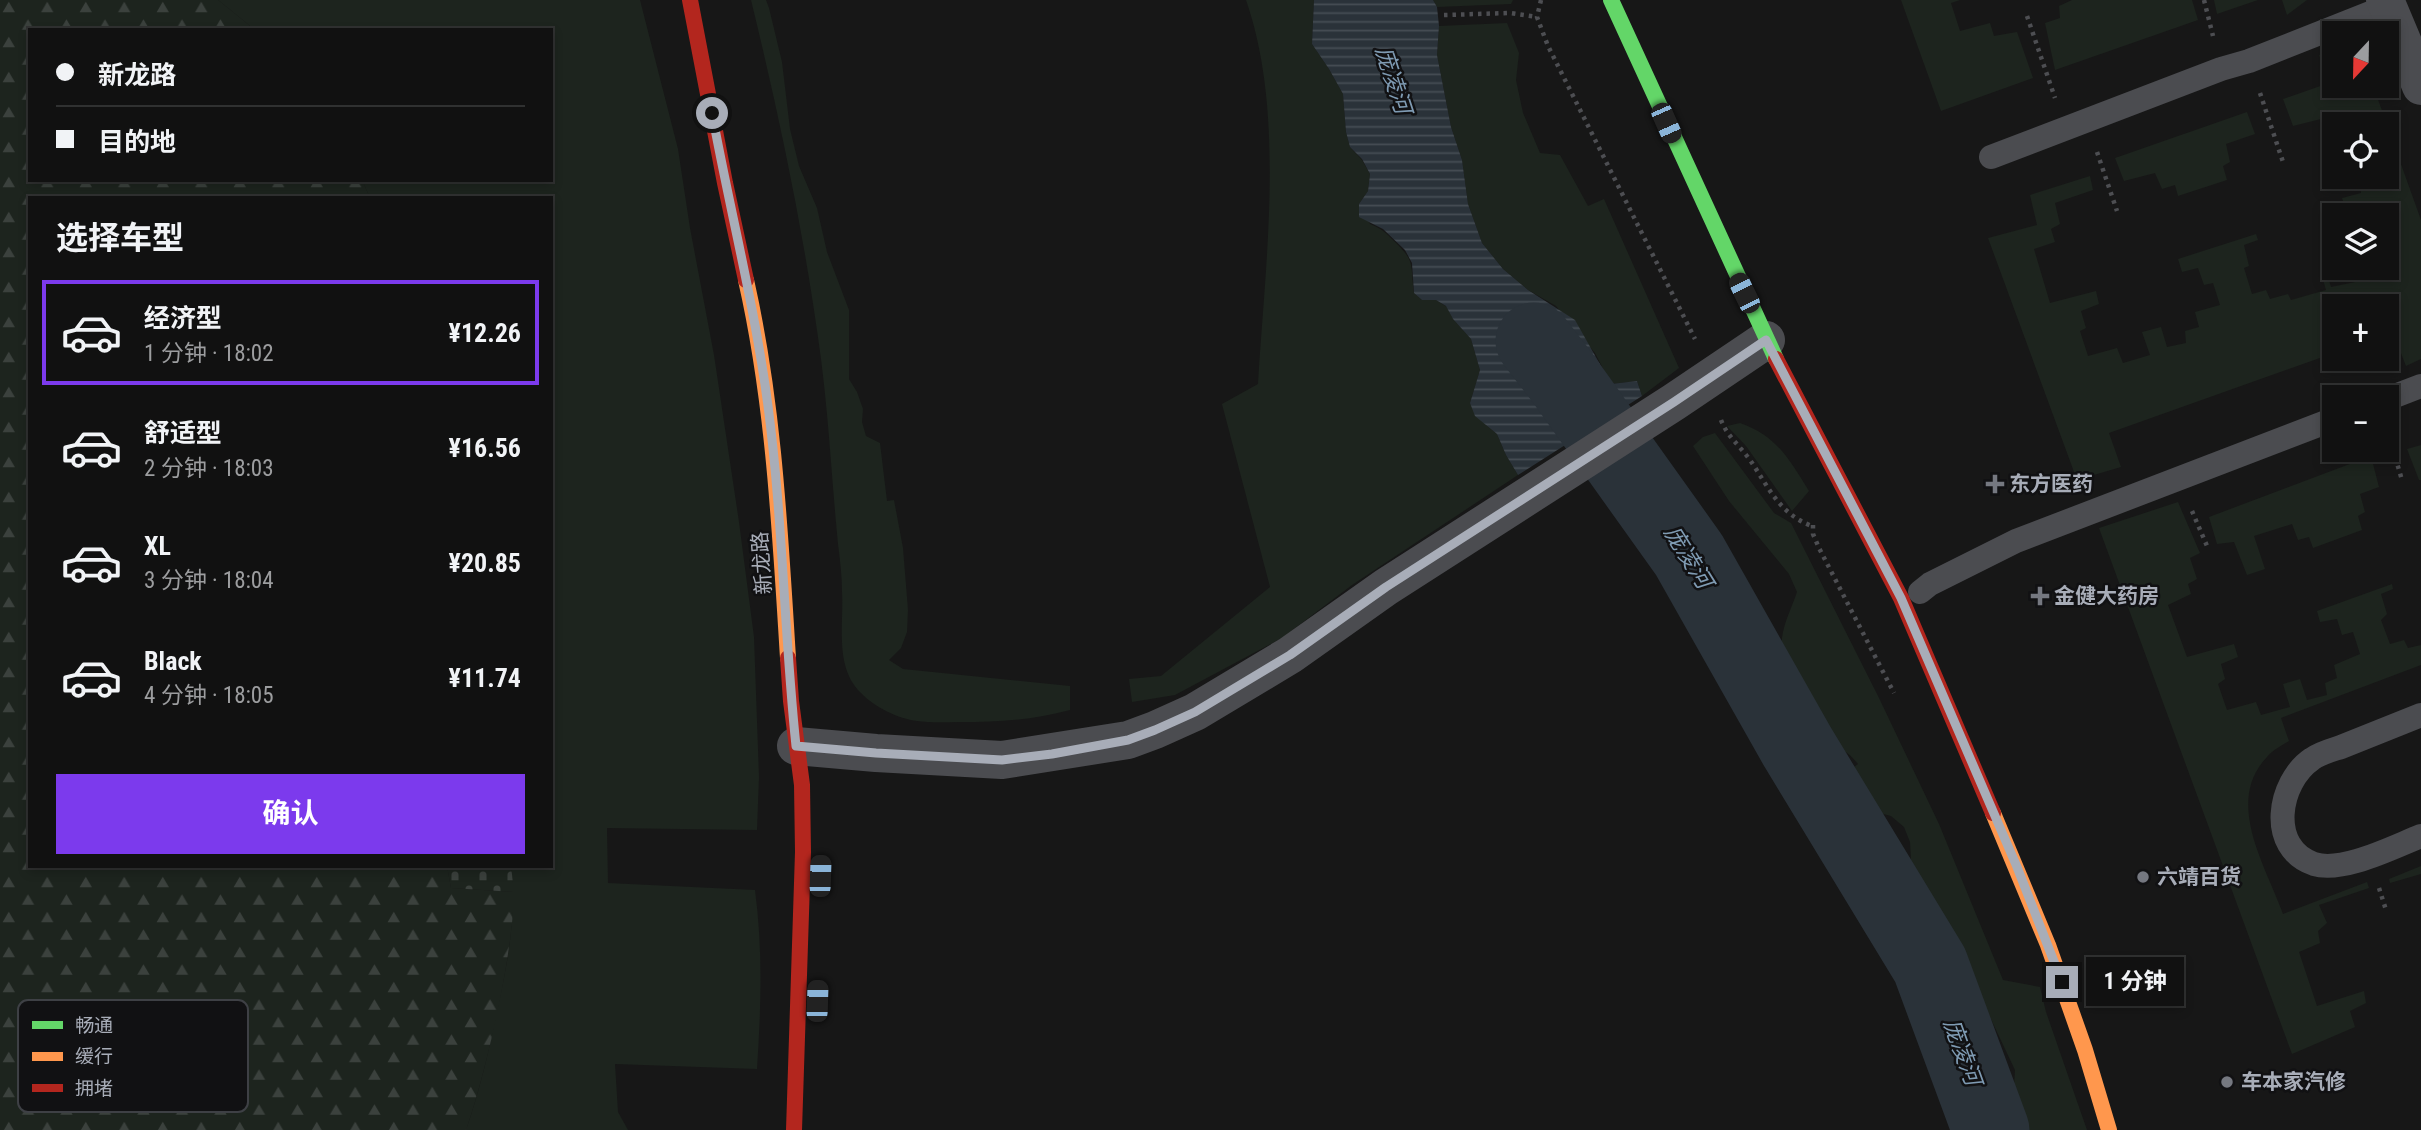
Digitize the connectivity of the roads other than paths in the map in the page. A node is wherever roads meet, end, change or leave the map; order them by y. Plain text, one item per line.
1 (690, 0) edge
2 (1611, 0) edge
3 (2387, 3) edge
4 (2421, 86) edge
5 (1991, 157) dead end
6 (1766, 340) junction
7 (2421, 386) edge
8 (2399, 394) edge
9 (2322, 424) edge
10 (1920, 592) dead end
11 (2421, 715) edge
12 (810, 747) junction
13 (2421, 836) edge
14 (794, 1130) edge
15 (2109, 1130) edge

1 - 12 street, 新龙路
2 - 6 street
3 - 4 street
3 - 5 lane
6 - 12 street
6 - 15 street
7 - 8 lane
9 - 10 lane
11 - 13 lane
12 - 14 street, 新龙路

